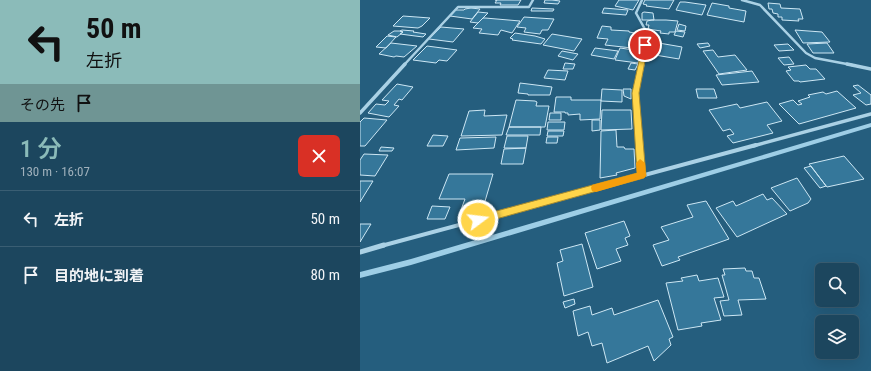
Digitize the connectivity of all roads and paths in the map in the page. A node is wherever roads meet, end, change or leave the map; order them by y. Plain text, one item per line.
1 (533, 0) edge
2 (642, 0) edge
3 (742, 0) edge
4 (871, 69) edge
5 (360, 113) edge
6 (871, 114) edge
7 (641, 176) junction
8 (360, 252) edge

1 - 5 street
2 - 7 street
3 - 4 street
6 - 7 street
7 - 8 street

